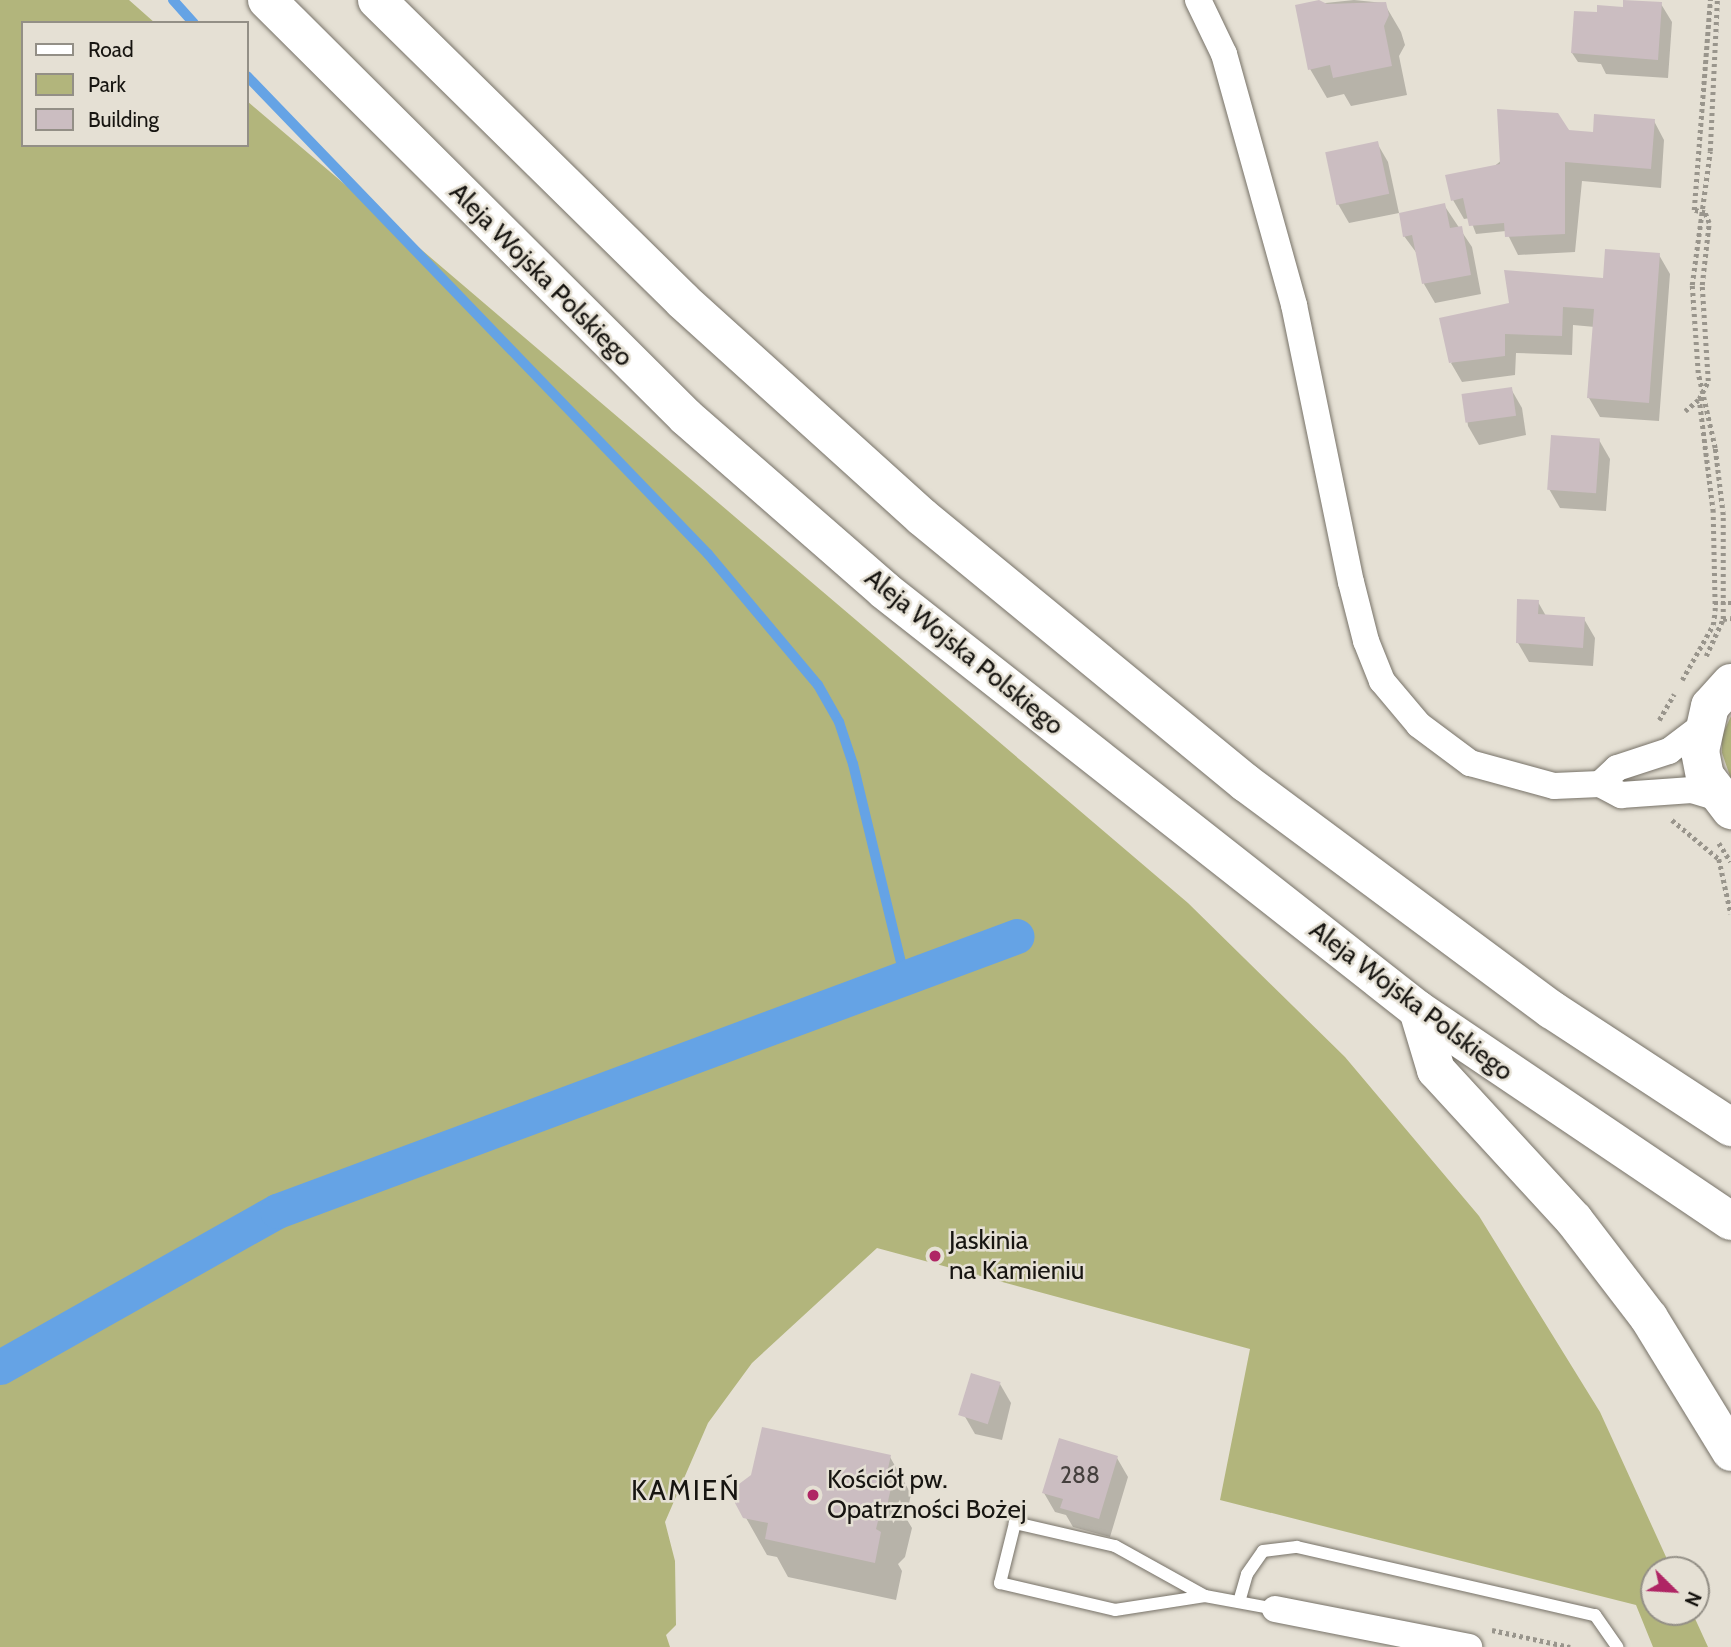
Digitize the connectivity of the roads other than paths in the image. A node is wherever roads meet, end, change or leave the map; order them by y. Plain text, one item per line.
1 (267, 0) edge
2 (377, 0) edge
3 (1198, 0) edge
4 (1731, 683) edge
5 (1702, 726) junction
6 (1600, 784) junction
7 (1725, 804) edge
8 (1418, 1010) junction
9 (1731, 1127) edge
10 (1731, 1221) edge
11 (1731, 1452) edge
12 (1205, 1596) junction
13 (1238, 1602) junction
14 (1275, 1609) joint
15 (1469, 1647) edge
16 (1617, 1647) edge

1 - 8 main road, Aleja Wojska Polskiego
2 - 9 main road
3 - 6 street
4 - 5 main road
5 - 6 street
5 - 7 main road
6 - 7 street
8 - 10 main road, Aleja Wojska Polskiego
8 - 11 main road
12 - 12 lane
12 - 13 lane
13 - 14 lane
13 - 16 lane
14 - 15 street

